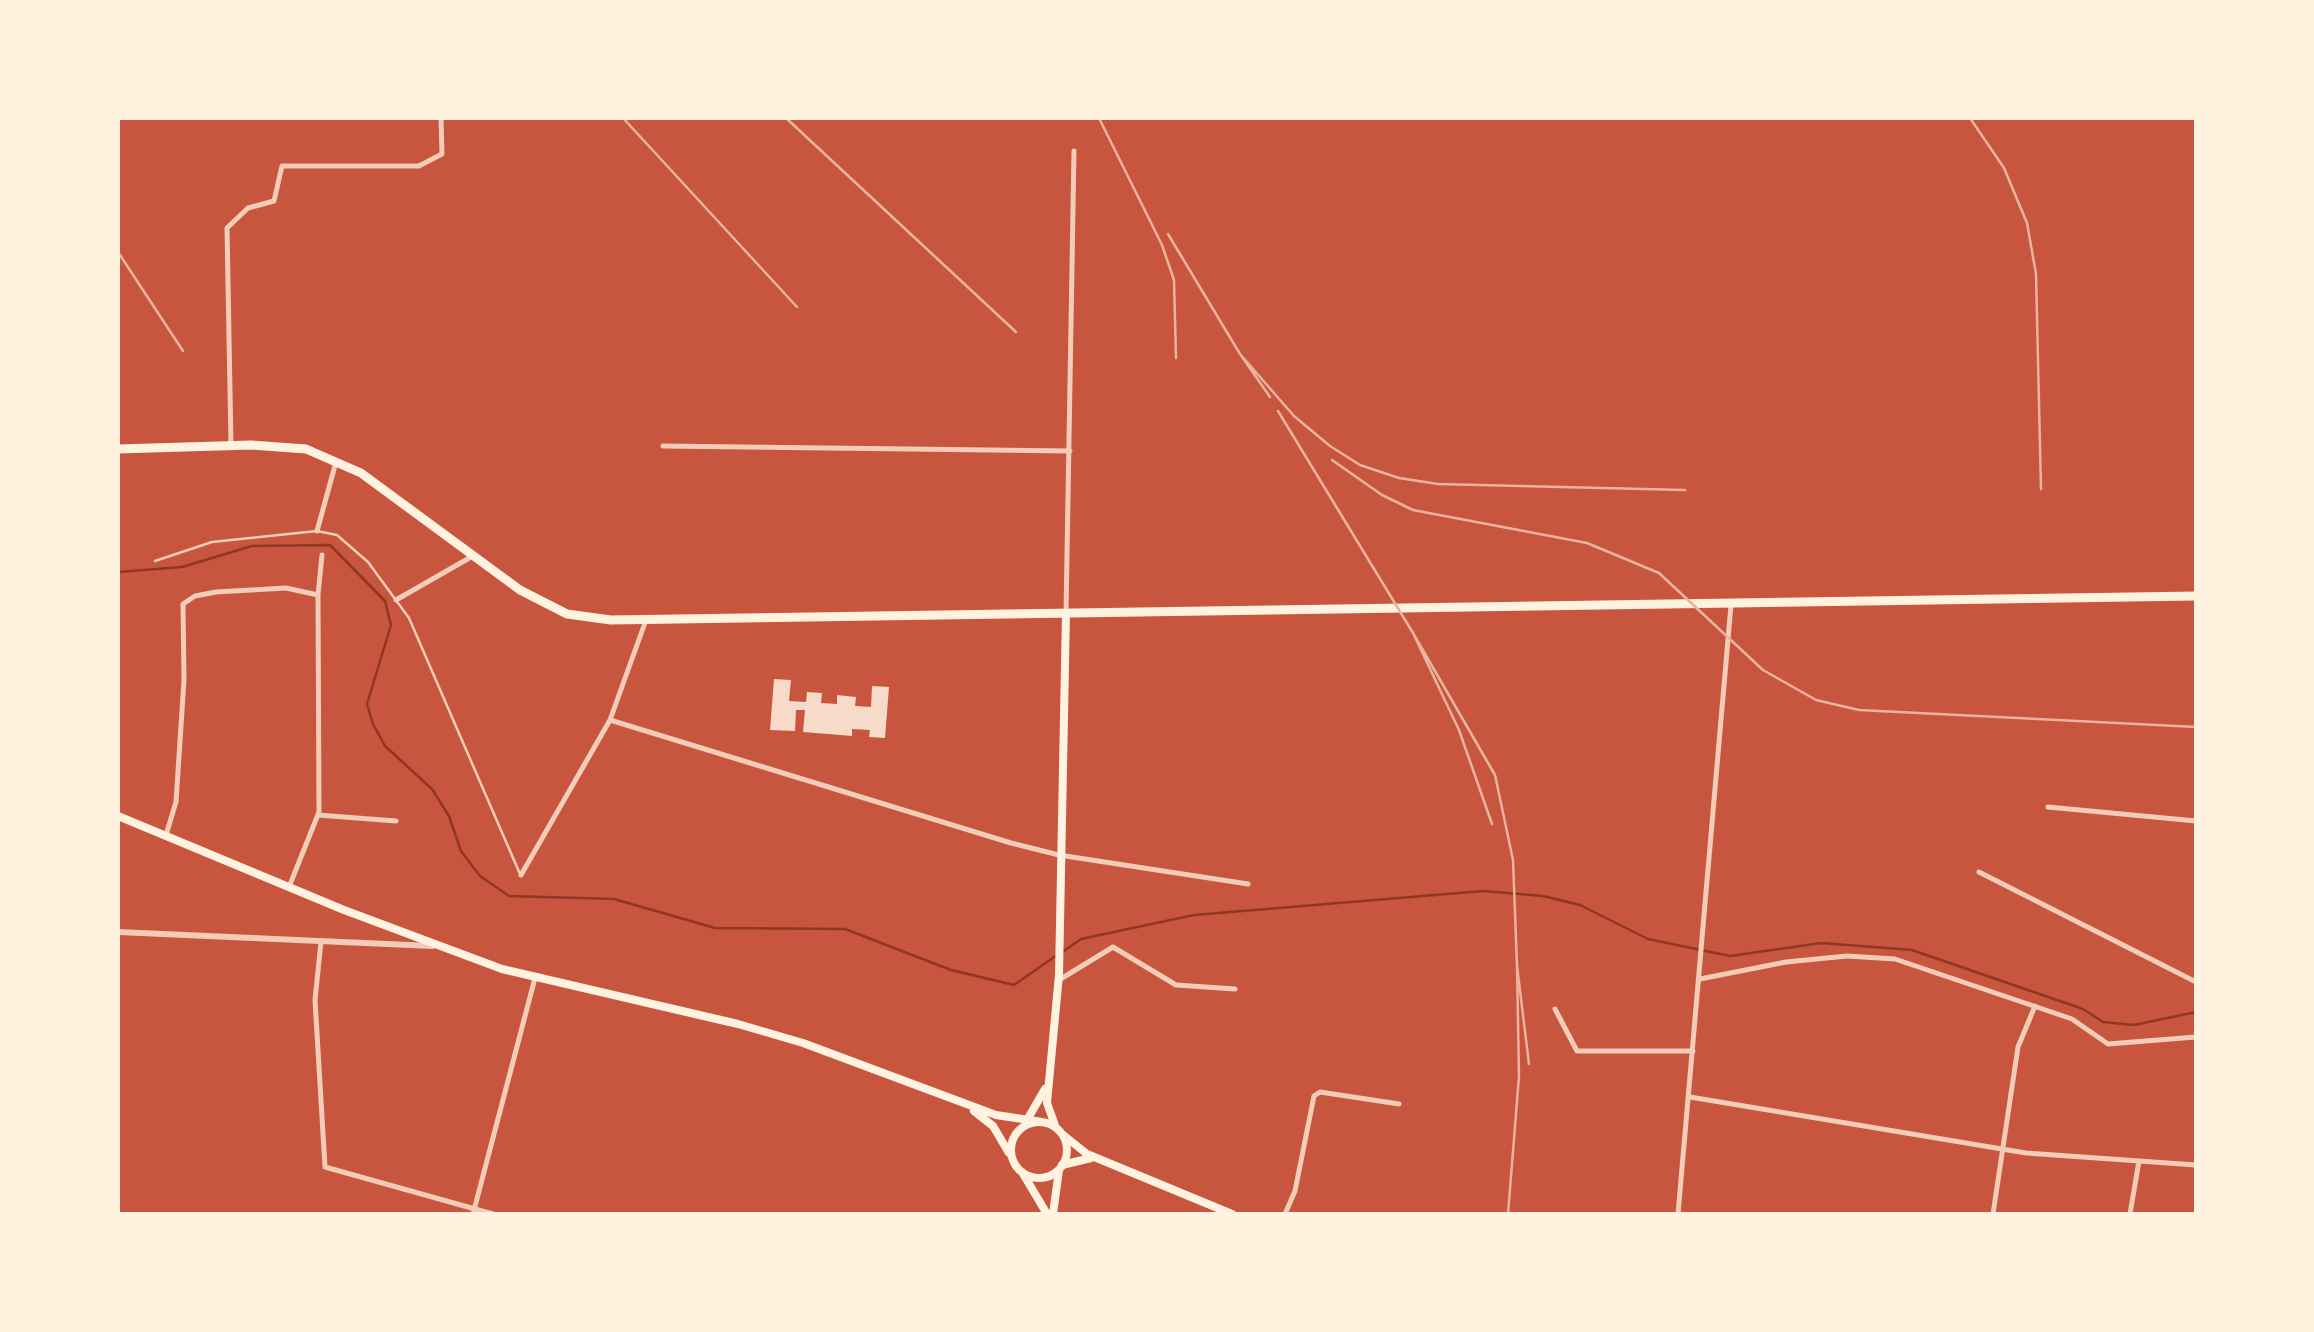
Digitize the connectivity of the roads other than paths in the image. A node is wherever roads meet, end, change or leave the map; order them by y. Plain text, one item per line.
1 (441, 118) edge
2 (1074, 151) dead end
3 (231, 445) junction
4 (663, 446) dead end
5 (118, 449) edge
6 (1070, 451) junction
7 (336, 462) junction
8 (318, 532) junction
9 (322, 555) dead end
10 (475, 555) junction
11 (155, 560) dead end
12 (318, 595) junction
13 (2196, 596) edge
14 (396, 600) junction
15 (1732, 602) junction
16 (1066, 613) junction
17 (646, 620) junction
18 (610, 720) junction
19 (2048, 806) dead end
20 (318, 815) junction
21 (118, 816) edge
22 (396, 821) dead end
23 (2196, 821) edge
24 (166, 836) junction
25 (1059, 855) junction
26 (1979, 872) dead end
27 (521, 875) joint
28 (1248, 884) dead end
29 (289, 888) junction
30 (118, 932) edge
31 (321, 942) junction
32 (434, 946) junction
33 (536, 975) junction
34 (1059, 978) junction
35 (1700, 979) junction
36 (2196, 982) edge
37 (1234, 989) dead end
38 (2036, 1006) junction
39 (1555, 1009) dead end
40 (2196, 1038) edge
41 (1693, 1051) junction
42 (1049, 1075) junction
43 (1690, 1096) junction
44 (952, 1100) junction
45 (1399, 1104) dead end
46 (1027, 1120) junction
47 (1042, 1122) junction
48 (1019, 1130) junction
49 (1059, 1132) junction
50 (2003, 1149) junction
51 (1012, 1158) junction
52 (1100, 1159) junction
53 (2138, 1161) junction
54 (2196, 1165) edge
55 (1061, 1166) junction
56 (1022, 1172) junction
57 (473, 1211) edge
58 (493, 1214) edge
59 (1050, 1214) edge
60 (1232, 1214) edge
61 (1285, 1214) edge
62 (1678, 1214) edge
63 (1993, 1214) edge
64 (2130, 1214) edge

1 - 3 street
2 - 6 street
3 - 5 main road
3 - 7 main road
4 - 6 street
6 - 16 street
7 - 8 street
7 - 10 main road
8 - 11 lane
8 - 14 lane
9 - 12 street
10 - 14 street
10 - 17 main road
12 - 20 street
12 - 24 street
13 - 15 main road
14 - 27 lane
15 - 16 main road
15 - 35 street
16 - 17 main road
16 - 25 main road
17 - 18 street
18 - 25 street
18 - 27 street
19 - 23 street
20 - 22 street
20 - 29 street
21 - 24 main road
24 - 29 main road
25 - 28 street
25 - 34 main road
26 - 36 street
29 - 32 main road
30 - 31 street
31 - 32 street
31 - 57 street
32 - 33 main road
33 - 44 main road
33 - 57 street
34 - 37 street
34 - 42 main road
35 - 38 street
35 - 41 street
38 - 40 street
38 - 50 street
39 - 41 street
41 - 43 street
42 - 46 main road
42 - 49 main road
43 - 50 street
43 - 62 street
44 - 46 main road
44 - 51 main road
45 - 61 street
46 - 47 main road
46 - 48 main road
47 - 48 main road
47 - 49 main road
48 - 51 main road
49 - 52 main road
49 - 55 main road
50 - 53 street
50 - 63 street
51 - 56 main road
52 - 55 main road
52 - 60 main road
53 - 54 street
53 - 64 street
55 - 56 main road
55 - 59 main road
56 - 59 main road
57 - 58 street

